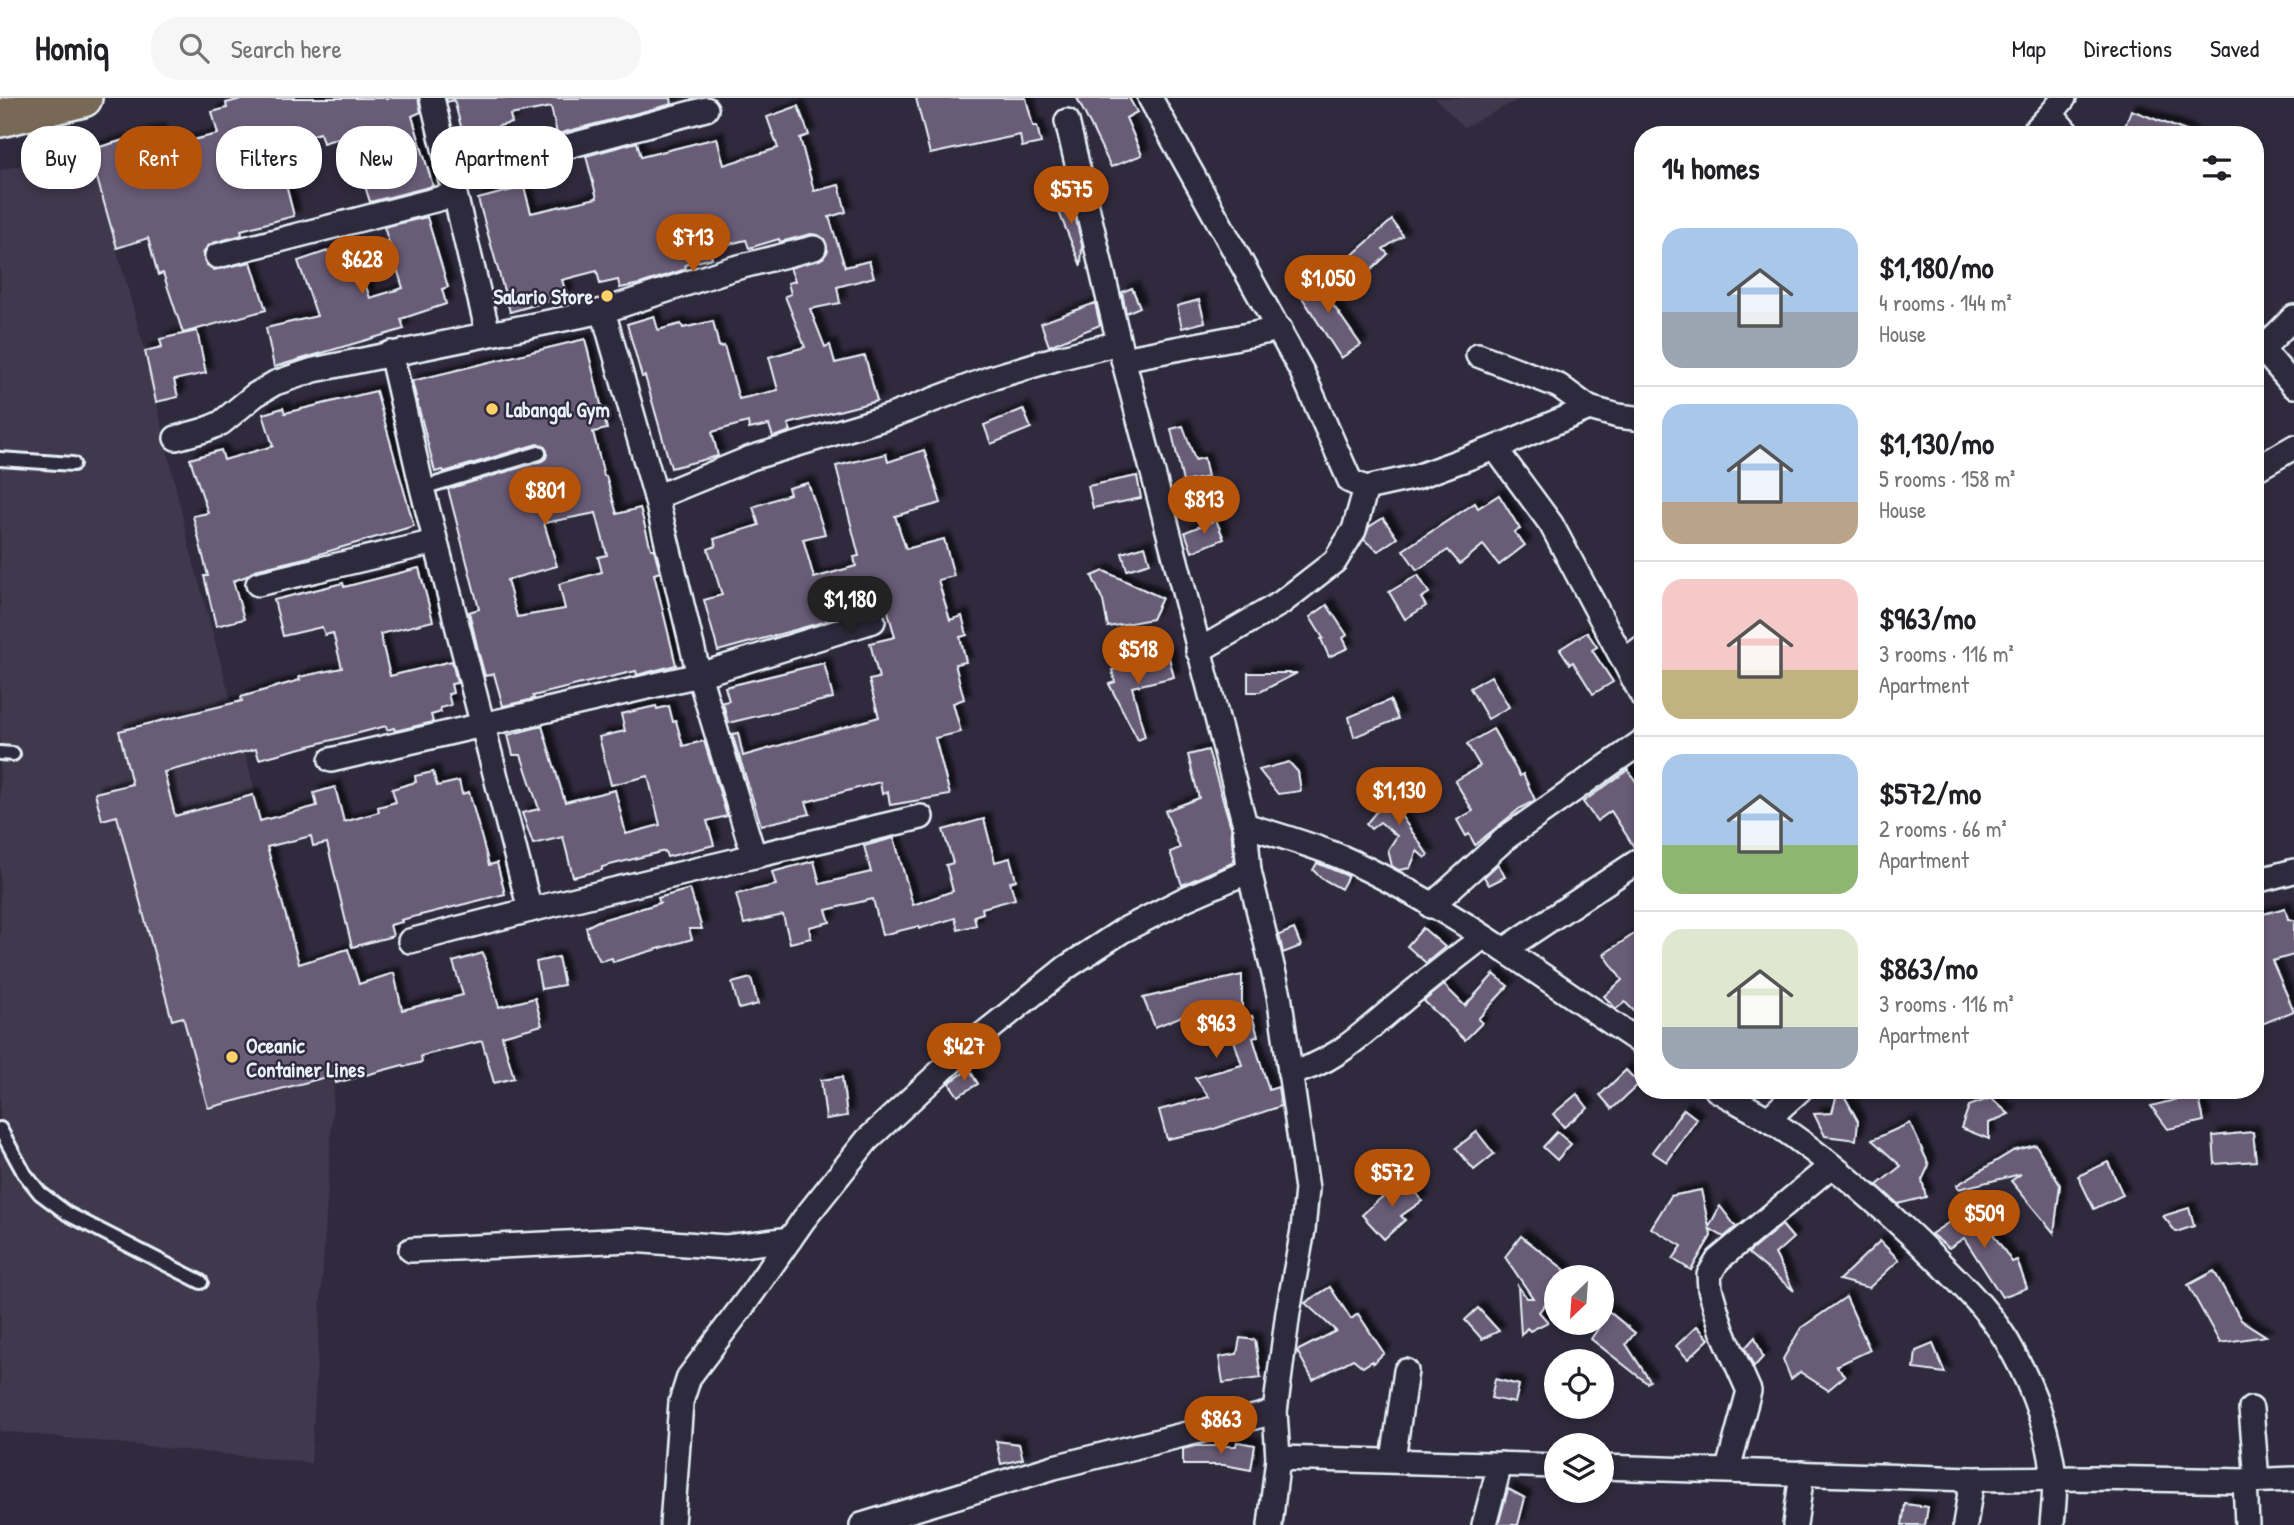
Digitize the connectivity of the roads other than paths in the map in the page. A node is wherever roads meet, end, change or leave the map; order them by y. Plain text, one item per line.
1 (83, 98) edge
2 (432, 98) edge
3 (1150, 98) edge
4 (2057, 106) edge
5 (706, 109) dead end
6 (0, 118) edge
7 (1067, 121) dead end
8 (438, 126) edge
9 (2039, 126) edge
10 (2065, 126) edge
11 (573, 149) edge
12 (442, 189) edge
13 (453, 189) edge
14 (814, 248) dead end
15 (218, 256) dead end
16 (603, 311) junction
17 (2294, 317) edge
18 (1280, 329) junction
19 (488, 333) junction
20 (2264, 342) edge
21 (1121, 351) junction
22 (2264, 352) edge
23 (391, 353) junction
24 (1478, 355) dead end
25 (2294, 386) edge
26 (1589, 408) junction
27 (1634, 411) edge
28 (1618, 416) junction
29 (1634, 418) edge
30 (176, 438) dead end
31 (2294, 447) edge
32 (1495, 448) junction
33 (539, 453) dead end
34 (0, 459) edge
35 (73, 464) dead end
36 (2264, 464) edge
37 (422, 488) junction
38 (1366, 488) junction
39 (656, 497) junction
40 (435, 542) junction
41 (258, 584) dead end
42 (873, 621) dead end
43 (1198, 651) junction
44 (1634, 654) edge
45 (1625, 660) junction
46 (699, 676) junction
47 (1634, 678) edge
48 (482, 724) junction
49 (1634, 747) edge
50 (331, 760) dead end
51 (921, 817) dead end
52 (1245, 825) junction
53 (754, 856) junction
54 (1634, 864) edge
55 (1249, 871) junction
56 (2294, 871) edge
57 (2264, 879) edge
58 (1430, 906) junction
59 (530, 910) junction
60 (1483, 937) junction
61 (410, 942) dead end
62 (1504, 950) junction
63 (1634, 1038) edge
64 (1290, 1073) junction
65 (1733, 1099) edge
66 (1790, 1099) edge
67 (1768, 1119) junction
68 (0, 1129) edge
69 (1831, 1166) junction
70 (790, 1239) junction
71 (411, 1250) dead end
72 (201, 1282) dead end
73 (1406, 1371) dead end
74 (2251, 1409) dead end
75 (1275, 1412) junction
76 (1278, 1458) junction
77 (1393, 1460) junction
78 (1500, 1464) junction
79 (1544, 1465) edge
80 (1614, 1466) edge
81 (1728, 1469) junction
82 (1802, 1473) junction
83 (1972, 1479) junction
84 (2054, 1479) junction
85 (2294, 1479) edge
86 (2251, 1481) junction
87 (673, 1525) edge
88 (862, 1525) edge
89 (1270, 1525) edge
90 (1484, 1525) edge
91 (1796, 1525) edge
92 (1965, 1525) edge
93 (2052, 1525) edge
94 (2248, 1525) edge

1 - 6 main road
2 - 8 street
3 - 18 street
4 - 9 street
4 - 10 street
5 - 11 street
7 - 21 street
12 - 15 street
13 - 19 street
14 - 16 street
16 - 19 street
16 - 39 street
17 - 20 street
18 - 21 street
18 - 38 street
19 - 23 street
21 - 39 street
21 - 43 street
22 - 25 street
23 - 30 street
23 - 37 street
24 - 26 street
26 - 28 street
26 - 32 street
27 - 28 street
28 - 29 street
31 - 36 street
32 - 38 street
32 - 45 street
33 - 37 lane
34 - 35 lane
37 - 40 street
38 - 43 street
39 - 46 street
40 - 41 street
40 - 48 street
42 - 46 street
43 - 52 street
44 - 45 street
45 - 47 street
46 - 48 street
46 - 53 street
48 - 50 street
48 - 59 street
49 - 58 street
51 - 53 street
52 - 55 street
52 - 58 street
53 - 59 street
54 - 62 street
55 - 64 street
55 - 70 street
56 - 57 street
58 - 60 street
59 - 61 street
60 - 62 street
60 - 64 street
62 - 63 street
64 - 75 street
65 - 67 street
66 - 67 street
67 - 69 street
68 - 72 lane
69 - 81 street
69 - 84 street
70 - 71 street
70 - 87 street
73 - 77 street
74 - 86 street
75 - 76 street
75 - 88 street
76 - 77 street
76 - 89 street
77 - 78 street
78 - 79 street
78 - 90 street
80 - 81 street
81 - 82 street
82 - 83 street
82 - 91 street
83 - 84 street
83 - 92 street
84 - 86 street
84 - 93 street
85 - 86 street
86 - 94 street

